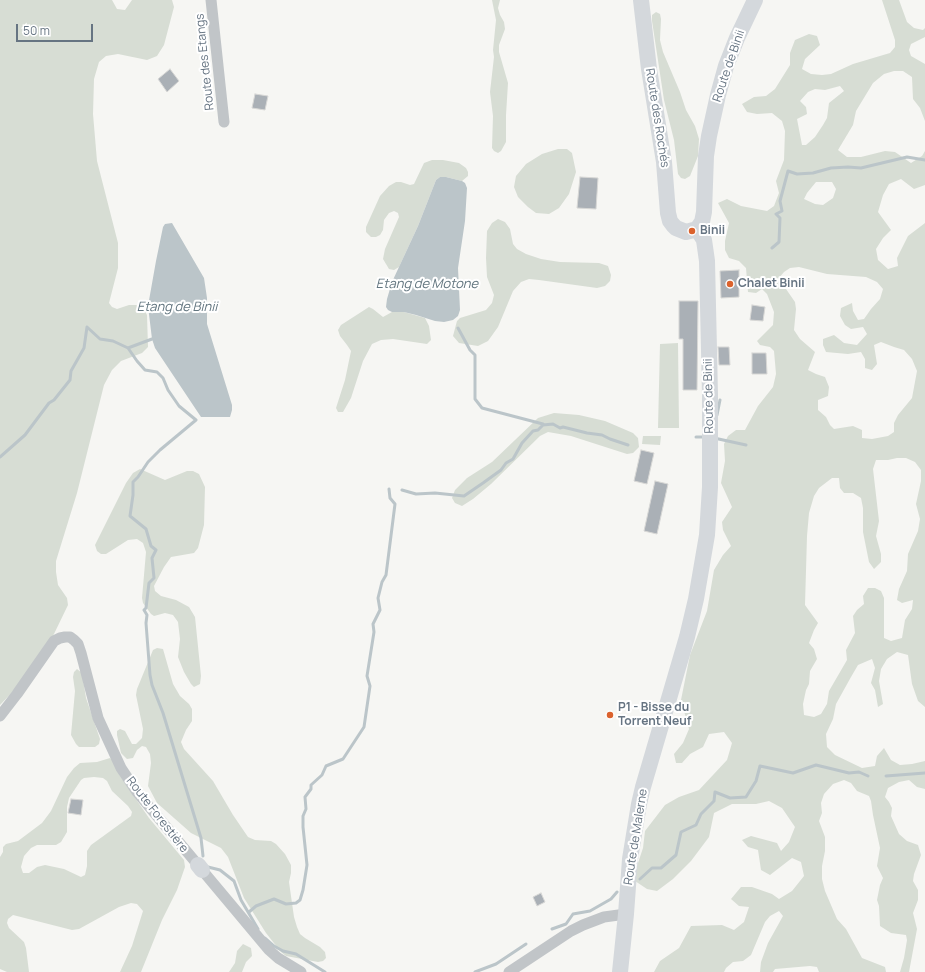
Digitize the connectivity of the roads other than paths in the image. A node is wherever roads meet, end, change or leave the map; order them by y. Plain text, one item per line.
1 (212, 0) edge
2 (641, 0) edge
3 (755, 0) edge
4 (224, 122) dead end
5 (689, 230) junction
6 (702, 566) joint
7 (0, 716) edge
8 (626, 914) junction
9 (301, 972) edge
10 (509, 972) edge
11 (620, 972) edge

1 - 4 street, Route des Etangs
2 - 5 street, Route des Rochés
3 - 5 street, Route de Binii
5 - 6 street, Route de Binii
6 - 8 street, Route de Malerne
7 - 9 street, Route Forestière
8 - 10 street
8 - 11 street, Route de Malerne

